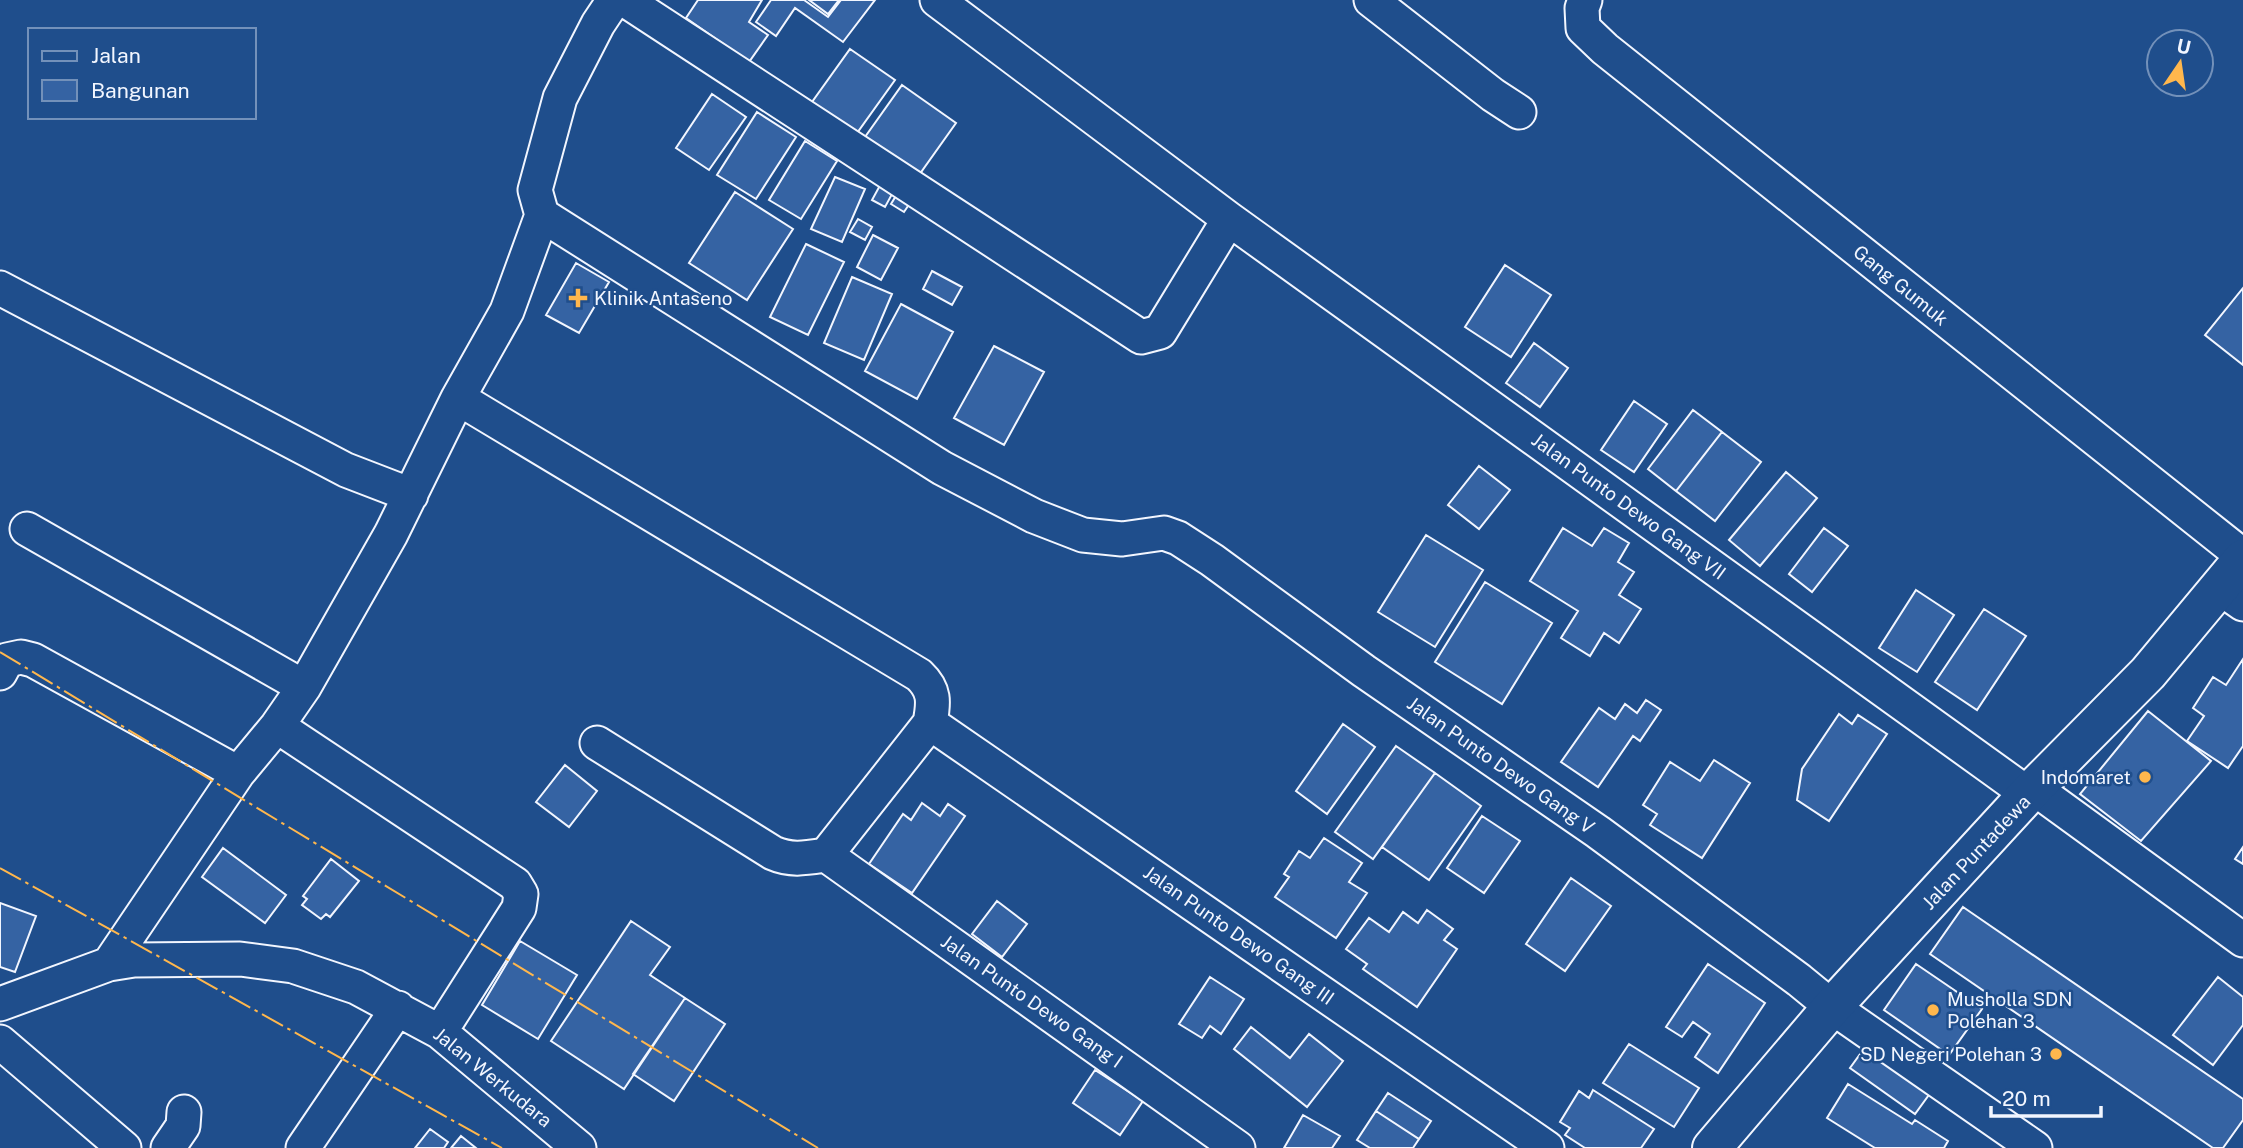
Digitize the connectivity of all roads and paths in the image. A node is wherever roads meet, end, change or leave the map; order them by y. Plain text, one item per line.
1 (614, 0) edge
2 (625, 0) edge
3 (937, 0) edge
4 (1371, 0) edge
5 (1585, 0) edge
6 (1519, 112) dead end
7 (542, 215) junction
8 (1229, 219) junction
9 (0, 288) edge
10 (457, 398) junction
11 (411, 495) junction
12 (27, 529) dead end
13 (2237, 577) edge
14 (0, 673) edge
15 (304, 687) junction
16 (930, 723) junction
17 (277, 726) junction
18 (597, 743) dead end
19 (237, 773) junction
20 (2031, 791) junction
21 (826, 855) junction
22 (2243, 940) edge
23 (109, 964) junction
24 (0, 1004) edge
25 (1832, 1007) junction
26 (398, 1008) junction
27 (440, 1032) junction
28 (0, 1042) edge
29 (184, 1112) dead end
30 (124, 1148) edge
31 (168, 1148) edge
32 (303, 1148) edge
33 (579, 1148) edge
34 (1238, 1148) edge
35 (1547, 1148) edge
36 (1712, 1148) edge
37 (2035, 1148) edge

1 - 7 street
2 - 8 street
3 - 8 street, Jalan Punto Dewo Gang VII
4 - 6 street
5 - 13 street, Gang Gumuk
7 - 10 street
7 - 25 street, Jalan Punto Dewo Gang V
8 - 20 street, Jalan Punto Dewo Gang VII
9 - 11 street
10 - 11 street
10 - 16 street
11 - 15 street
12 - 15 street
13 - 20 street, Jalan Puntadewa
14 - 19 street
15 - 17 street
16 - 21 street
16 - 35 street, Jalan Punto Dewo Gang III
17 - 19 street
17 - 27 street
18 - 21 street
19 - 23 street
20 - 22 street, Jalan Punto Dewo Gang VII
20 - 25 street, Jalan Puntadewa
21 - 34 street, Jalan Punto Dewo Gang I
23 - 24 street, Jalan Werkudara
23 - 26 street, Jalan Werkudara
25 - 36 street, Jalan Puntadewa
25 - 37 street, Jalan Punto Dewo Gang V
26 - 27 street, Jalan Werkudara
26 - 32 street
27 - 33 street, Jalan Werkudara
28 - 30 street
29 - 31 street

